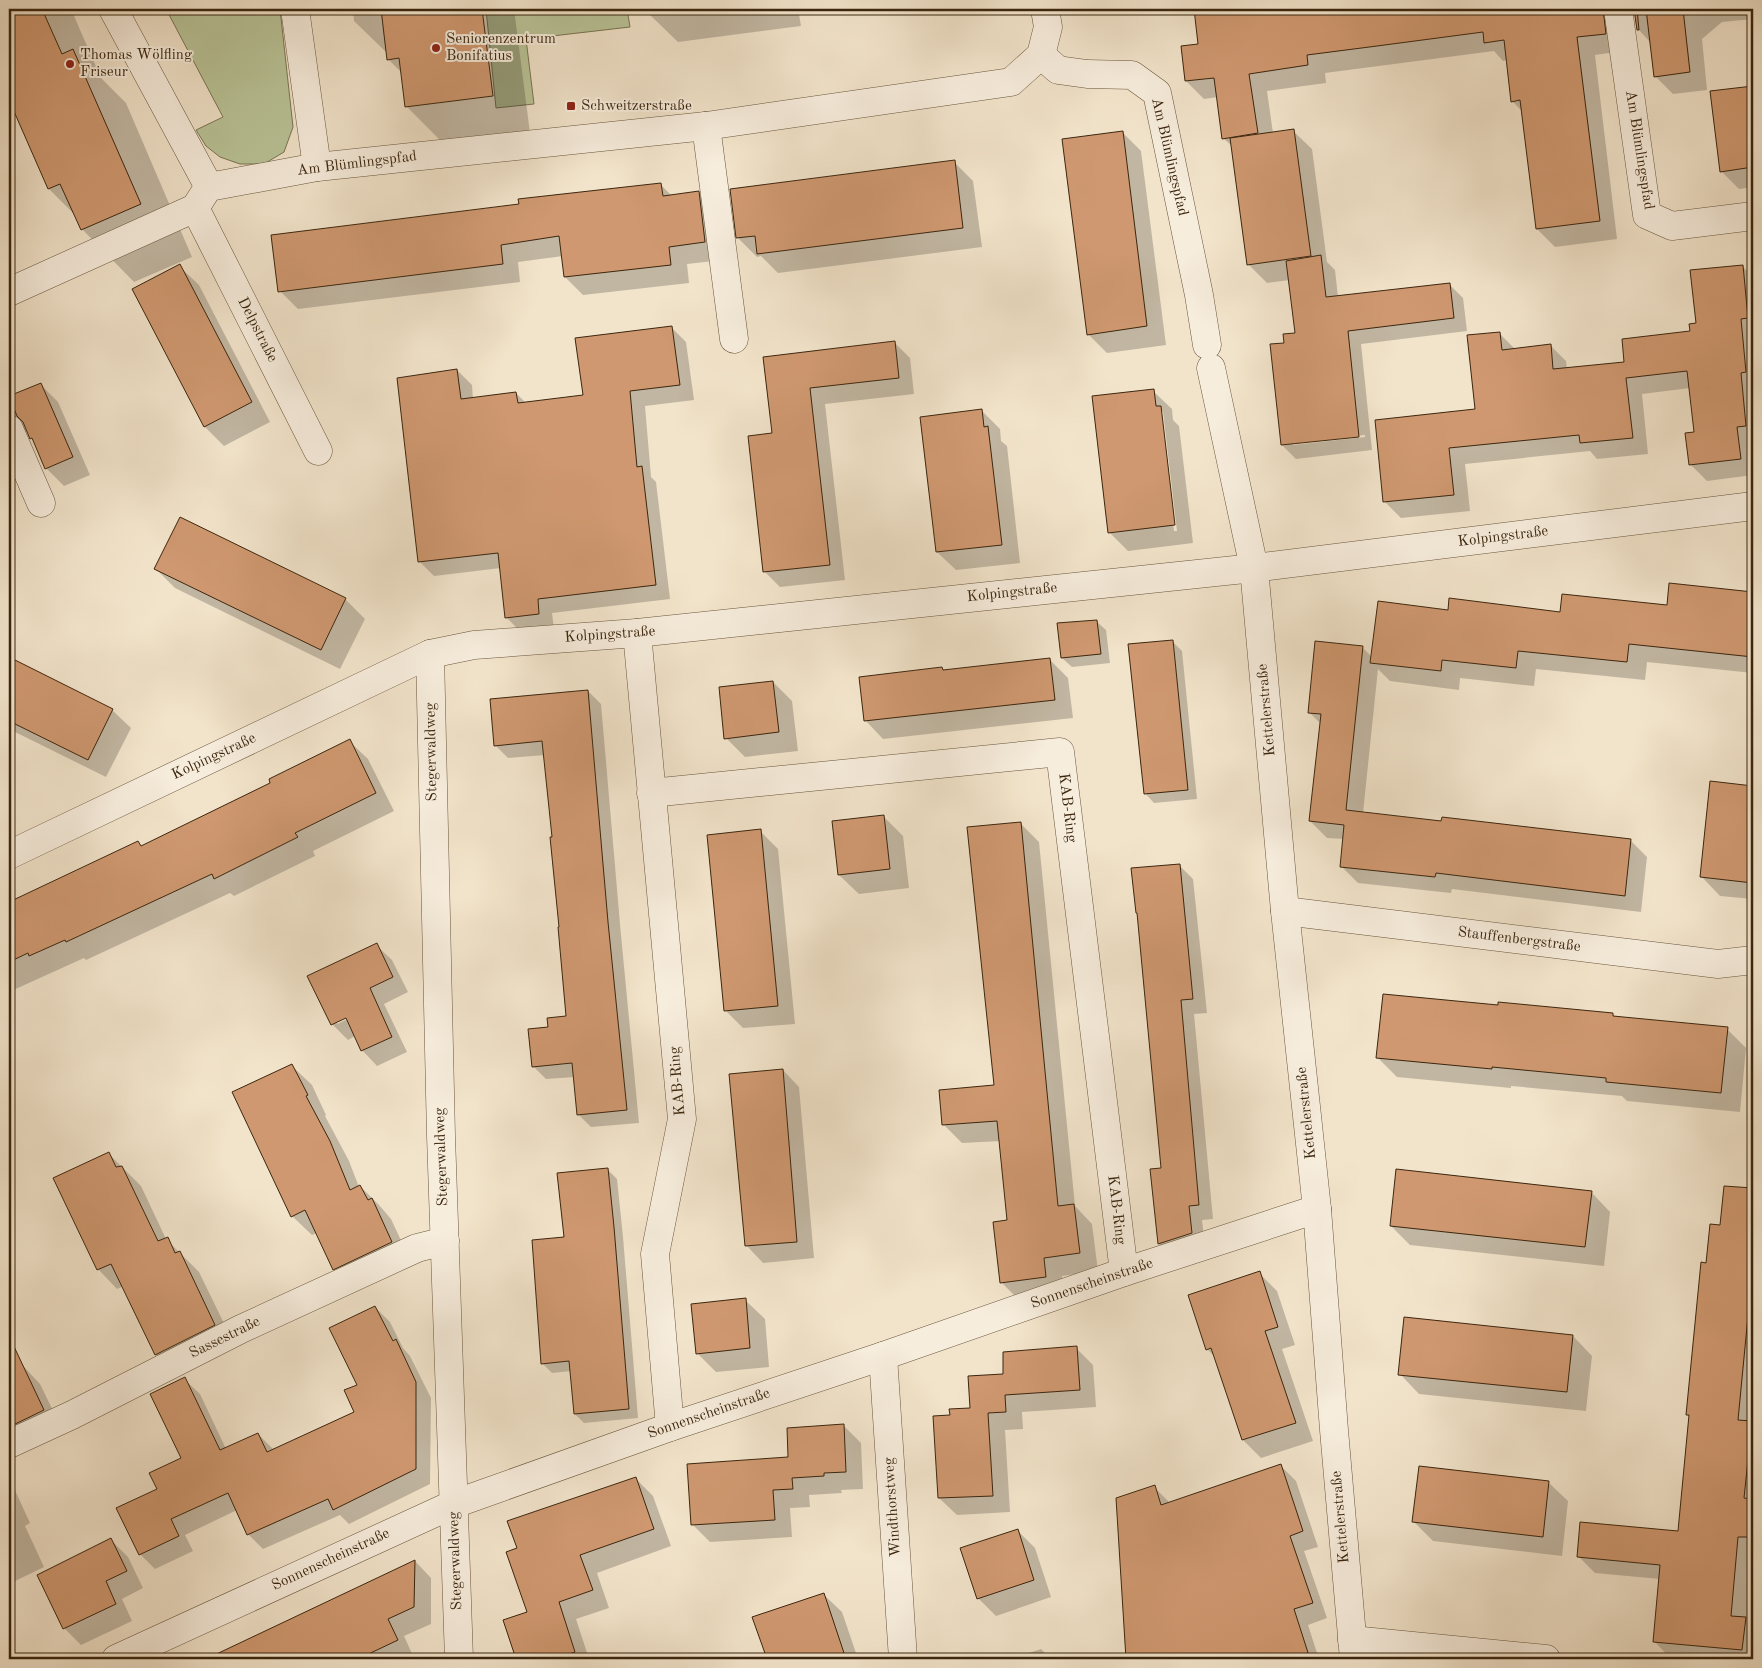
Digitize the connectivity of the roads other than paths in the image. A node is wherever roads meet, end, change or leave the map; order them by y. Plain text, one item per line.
1 (113, 9) edge
2 (295, 9) edge
3 (1045, 9) edge
4 (1618, 9) edge
5 (1041, 55) junction
6 (706, 126) junction
7 (317, 167) junction
8 (202, 198) junction
9 (1753, 216) edge
10 (9, 292) edge
11 (734, 339) dead end
12 (9, 429) edge
13 (318, 451) dead end
14 (41, 503) dead end
15 (1753, 506) edge
16 (1254, 568) junction
17 (637, 633) junction
18 (430, 654) junction
19 (651, 792) junction
20 (9, 855) edge
21 (1285, 911) junction
22 (1753, 960) edge
23 (1317, 1209) junction
24 (445, 1240) junction
25 (1124, 1272) junction
26 (883, 1356) junction
27 (670, 1427) junction
28 (9, 1444) edge
29 (454, 1504) junction
30 (1353, 1650) edge
31 (116, 1659) edge
32 (459, 1659) edge
33 (903, 1659) edge
34 (1546, 1659) edge

1 - 8 street
2 - 7 street
3 - 5 street
4 - 9 street, Am Blümlingspfad
5 - 6 street, Am Blümlingspfad
5 - 16 street, Am Blümlingspfad
6 - 7 street, Am Blümlingspfad
6 - 11 street
7 - 8 street, Am Blümlingspfad
8 - 10 street
8 - 13 street, Delpstraße
12 - 14 street
15 - 16 street, Kolpingstraße
16 - 17 street, Kolpingstraße
16 - 21 street, Kettelerstraße
17 - 18 street, Kolpingstraße
17 - 19 street, KAB-Ring
18 - 20 street, Kolpingstraße
18 - 24 street, Stegerwaldweg
19 - 25 street, KAB-Ring
19 - 27 street, KAB-Ring
21 - 22 street, Stauffenbergstraße
21 - 23 street, Kettelerstraße
23 - 25 street, Sonnenscheinstraße
23 - 30 street, Kettelerstraße
24 - 28 street, Sassestraße
24 - 29 street, Stegerwaldweg
25 - 26 street, Sonnenscheinstraße
26 - 27 street, Sonnenscheinstraße
26 - 33 street, Windthorstweg
27 - 29 street, Sonnenscheinstraße
29 - 31 street, Sonnenscheinstraße
29 - 32 street, Stegerwaldweg
30 - 34 street

